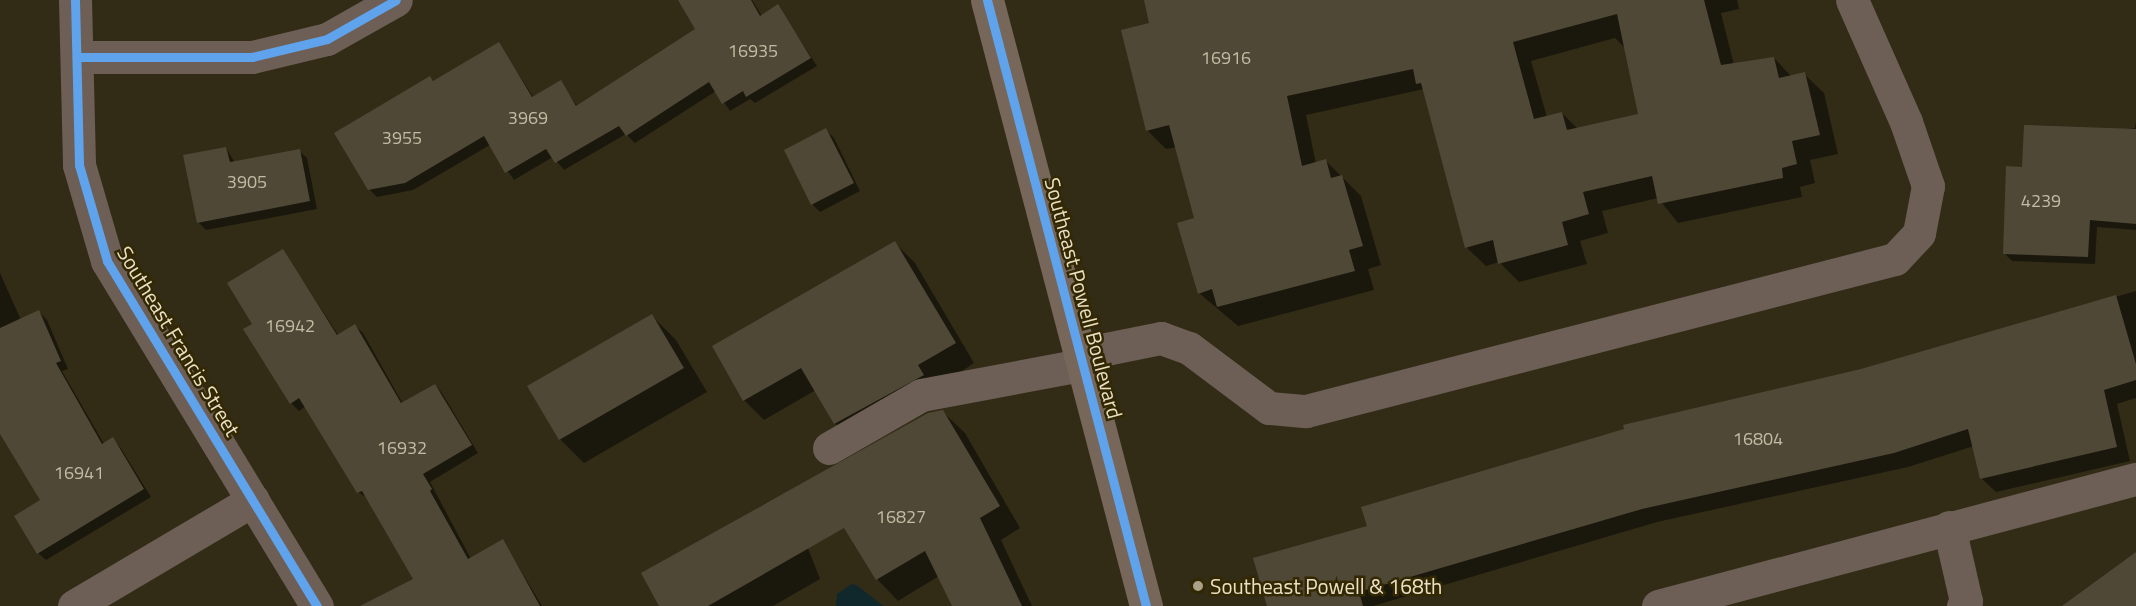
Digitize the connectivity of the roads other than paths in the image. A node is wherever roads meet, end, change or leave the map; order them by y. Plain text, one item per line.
1 (75, 0) edge
2 (396, 0) edge
3 (987, 0) edge
4 (1852, 0) edge
5 (78, 57) junction
6 (1082, 359) junction
7 (829, 448) dead end
8 (2136, 478) edge
9 (253, 500) junction
10 (1949, 527) junction
11 (74, 606) edge
12 (317, 606) edge
13 (1146, 606) edge
14 (1658, 606) edge
15 (1963, 606) edge

1 - 5 street, Southeast Francis Street
2 - 5 street
3 - 6 main road, Southeast Powell Boulevard
4 - 6 street
5 - 9 street, Southeast Francis Street
6 - 7 street
6 - 13 main road, Southeast Powell Boulevard
8 - 10 street
9 - 11 street
9 - 12 street, Southeast Francis Street
10 - 14 street
10 - 15 street

